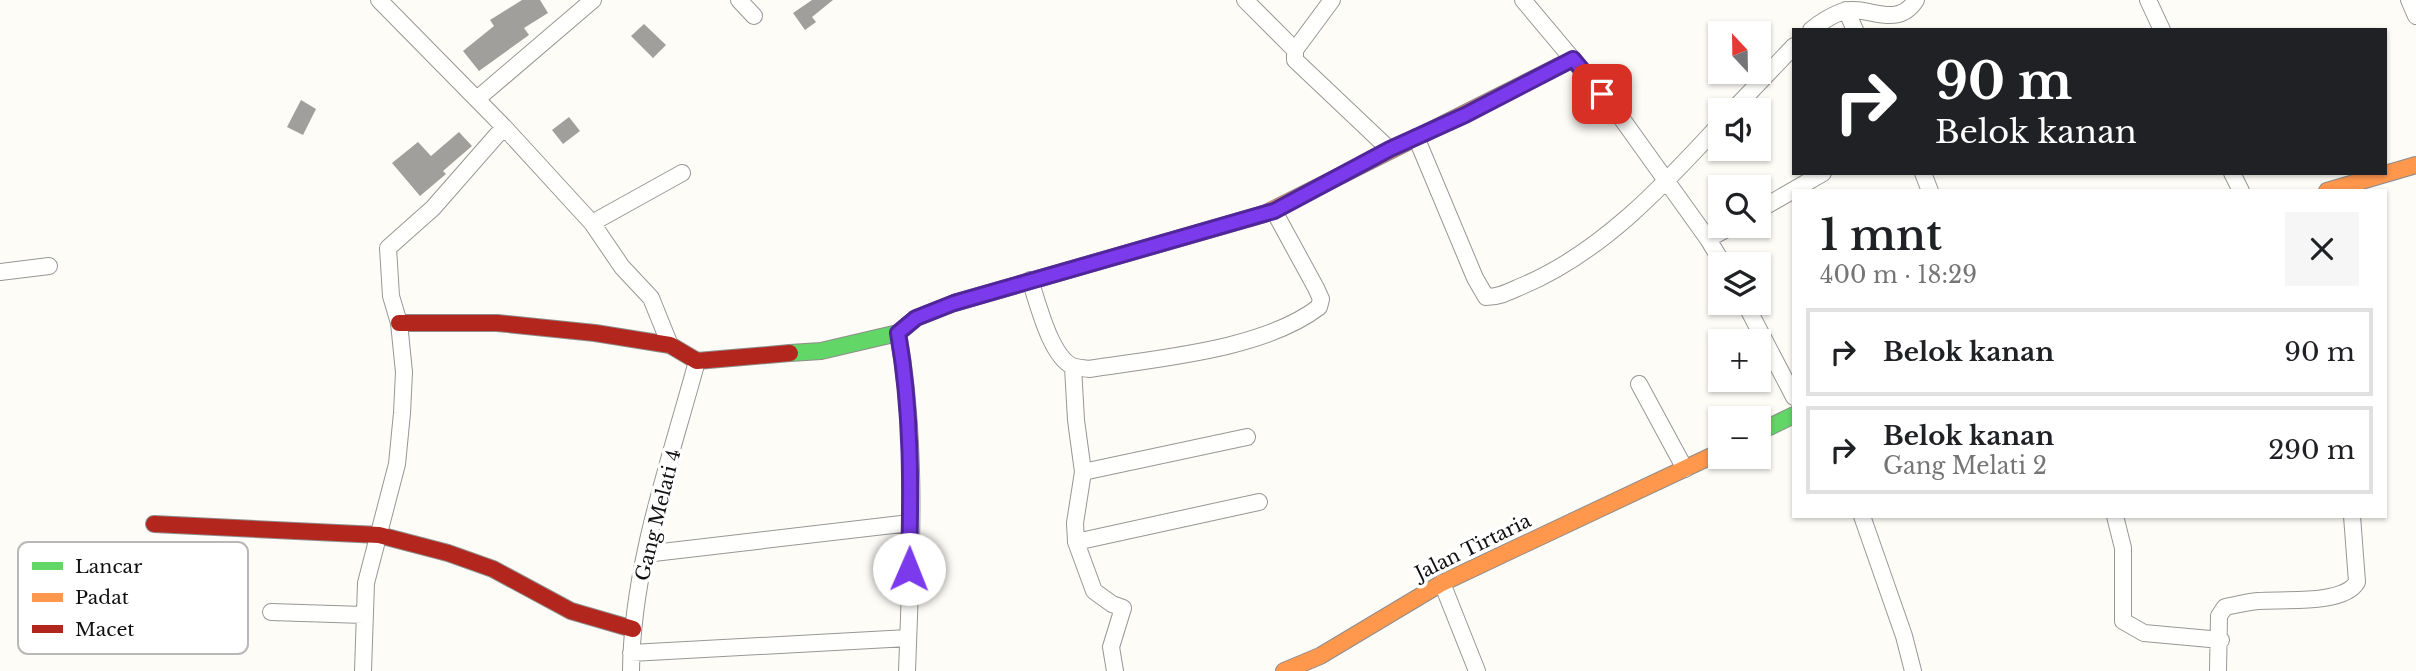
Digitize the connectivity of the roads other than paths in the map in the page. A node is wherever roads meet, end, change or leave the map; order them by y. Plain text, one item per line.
1 (380, 0) edge
2 (593, 0) edge
3 (739, 0) edge
4 (1245, 0) edge
5 (1332, 0) edge
6 (1523, 0) edge
7 (1916, 0) edge
8 (2148, 0) edge
9 (2409, 0) edge
10 (1846, 10) junction
11 (754, 16) dead end
12 (2416, 16) edge
13 (1814, 28) edge
14 (1854, 28) edge
15 (2161, 28) edge
16 (1792, 48) edge
17 (1295, 50) junction
18 (1573, 59) junction
19 (1744, 98) edge
20 (477, 99) junction
21 (504, 127) junction
22 (1416, 137) junction
23 (1708, 137) edge
24 (1390, 149) junction
25 (2416, 164) edge
26 (682, 173) dead end
27 (2387, 173) edge
28 (1820, 175) edge
29 (2380, 175) edge
30 (1666, 182) junction
31 (1795, 189) edge
32 (2334, 189) edge
33 (1792, 191) edge
34 (1771, 203) edge
35 (1274, 211) junction
36 (592, 223) junction
37 (1708, 239) joint
38 (1716, 252) edge
39 (49, 266) dead end
40 (0, 272) edge
41 (1030, 280) junction
42 (1751, 315) edge
43 (399, 323) junction
44 (898, 333) junction
45 (670, 345) junction
46 (697, 361) junction
47 (1073, 367) junction
48 (1639, 384) dead end
49 (1792, 393) edge
50 (1792, 416) edge
51 (1771, 426) edge
52 (1247, 437) dead end
53 (1708, 458) edge
54 (1685, 469) junction
55 (1083, 472) junction
56 (1259, 502) dead end
57 (1863, 518) edge
58 (2116, 518) edge
59 (2352, 518) edge
60 (910, 523) junction
61 (153, 524) dead end
62 (379, 535) junction
63 (1076, 542) junction
64 (645, 554) junction
65 (1443, 583) junction
66 (271, 612) dead end
67 (364, 615) junction
68 (633, 629) junction
69 (908, 638) junction
70 (2221, 640) junction
71 (631, 653) junction
72 (363, 671) edge
73 (631, 671) edge
74 (906, 671) edge
75 (1115, 671) edge
76 (1284, 671) edge
77 (1477, 671) edge
78 (1913, 671) edge
79 (2218, 671) edge

1 - 20 street
2 - 20 street
3 - 11 street
4 - 17 street
5 - 17 street
6 - 18 street
7 - 10 street
8 - 15 street
9 - 12 street
10 - 13 street
10 - 14 street
16 - 19 street
17 - 24 street
18 - 22 street
18 - 30 street
20 - 21 street
21 - 36 street
21 - 43 street
22 - 24 street
22 - 30 street
23 - 30 street
24 - 35 street
25 - 27 street
26 - 36 street
28 - 31 street
29 - 32 street
30 - 37 street
33 - 34 street
35 - 41 street
35 - 47 street
36 - 45 street
37 - 38 street
39 - 40 street
41 - 44 street
41 - 47 street
42 - 49 street
43 - 45 street
43 - 62 street
44 - 46 street
44 - 60 street
45 - 46 street
46 - 64 street, Gang Melati 4
47 - 55 street
48 - 54 street
50 - 51 street
52 - 55 street
53 - 54 street, Jalan Tirtaria
54 - 65 street, Jalan Tirtaria
55 - 63 street
56 - 63 street
57 - 78 street
58 - 70 street
59 - 70 street
60 - 64 street
60 - 69 street
61 - 62 street
62 - 67 street
62 - 68 street
63 - 75 street
64 - 68 street, Gang Melati 4
65 - 76 street, Jalan Tirtaria
65 - 77 street
66 - 67 street
67 - 72 street
68 - 71 street, Gang Melati 4
69 - 71 street
69 - 74 street
70 - 79 street
71 - 73 street, Gang Melati 4

